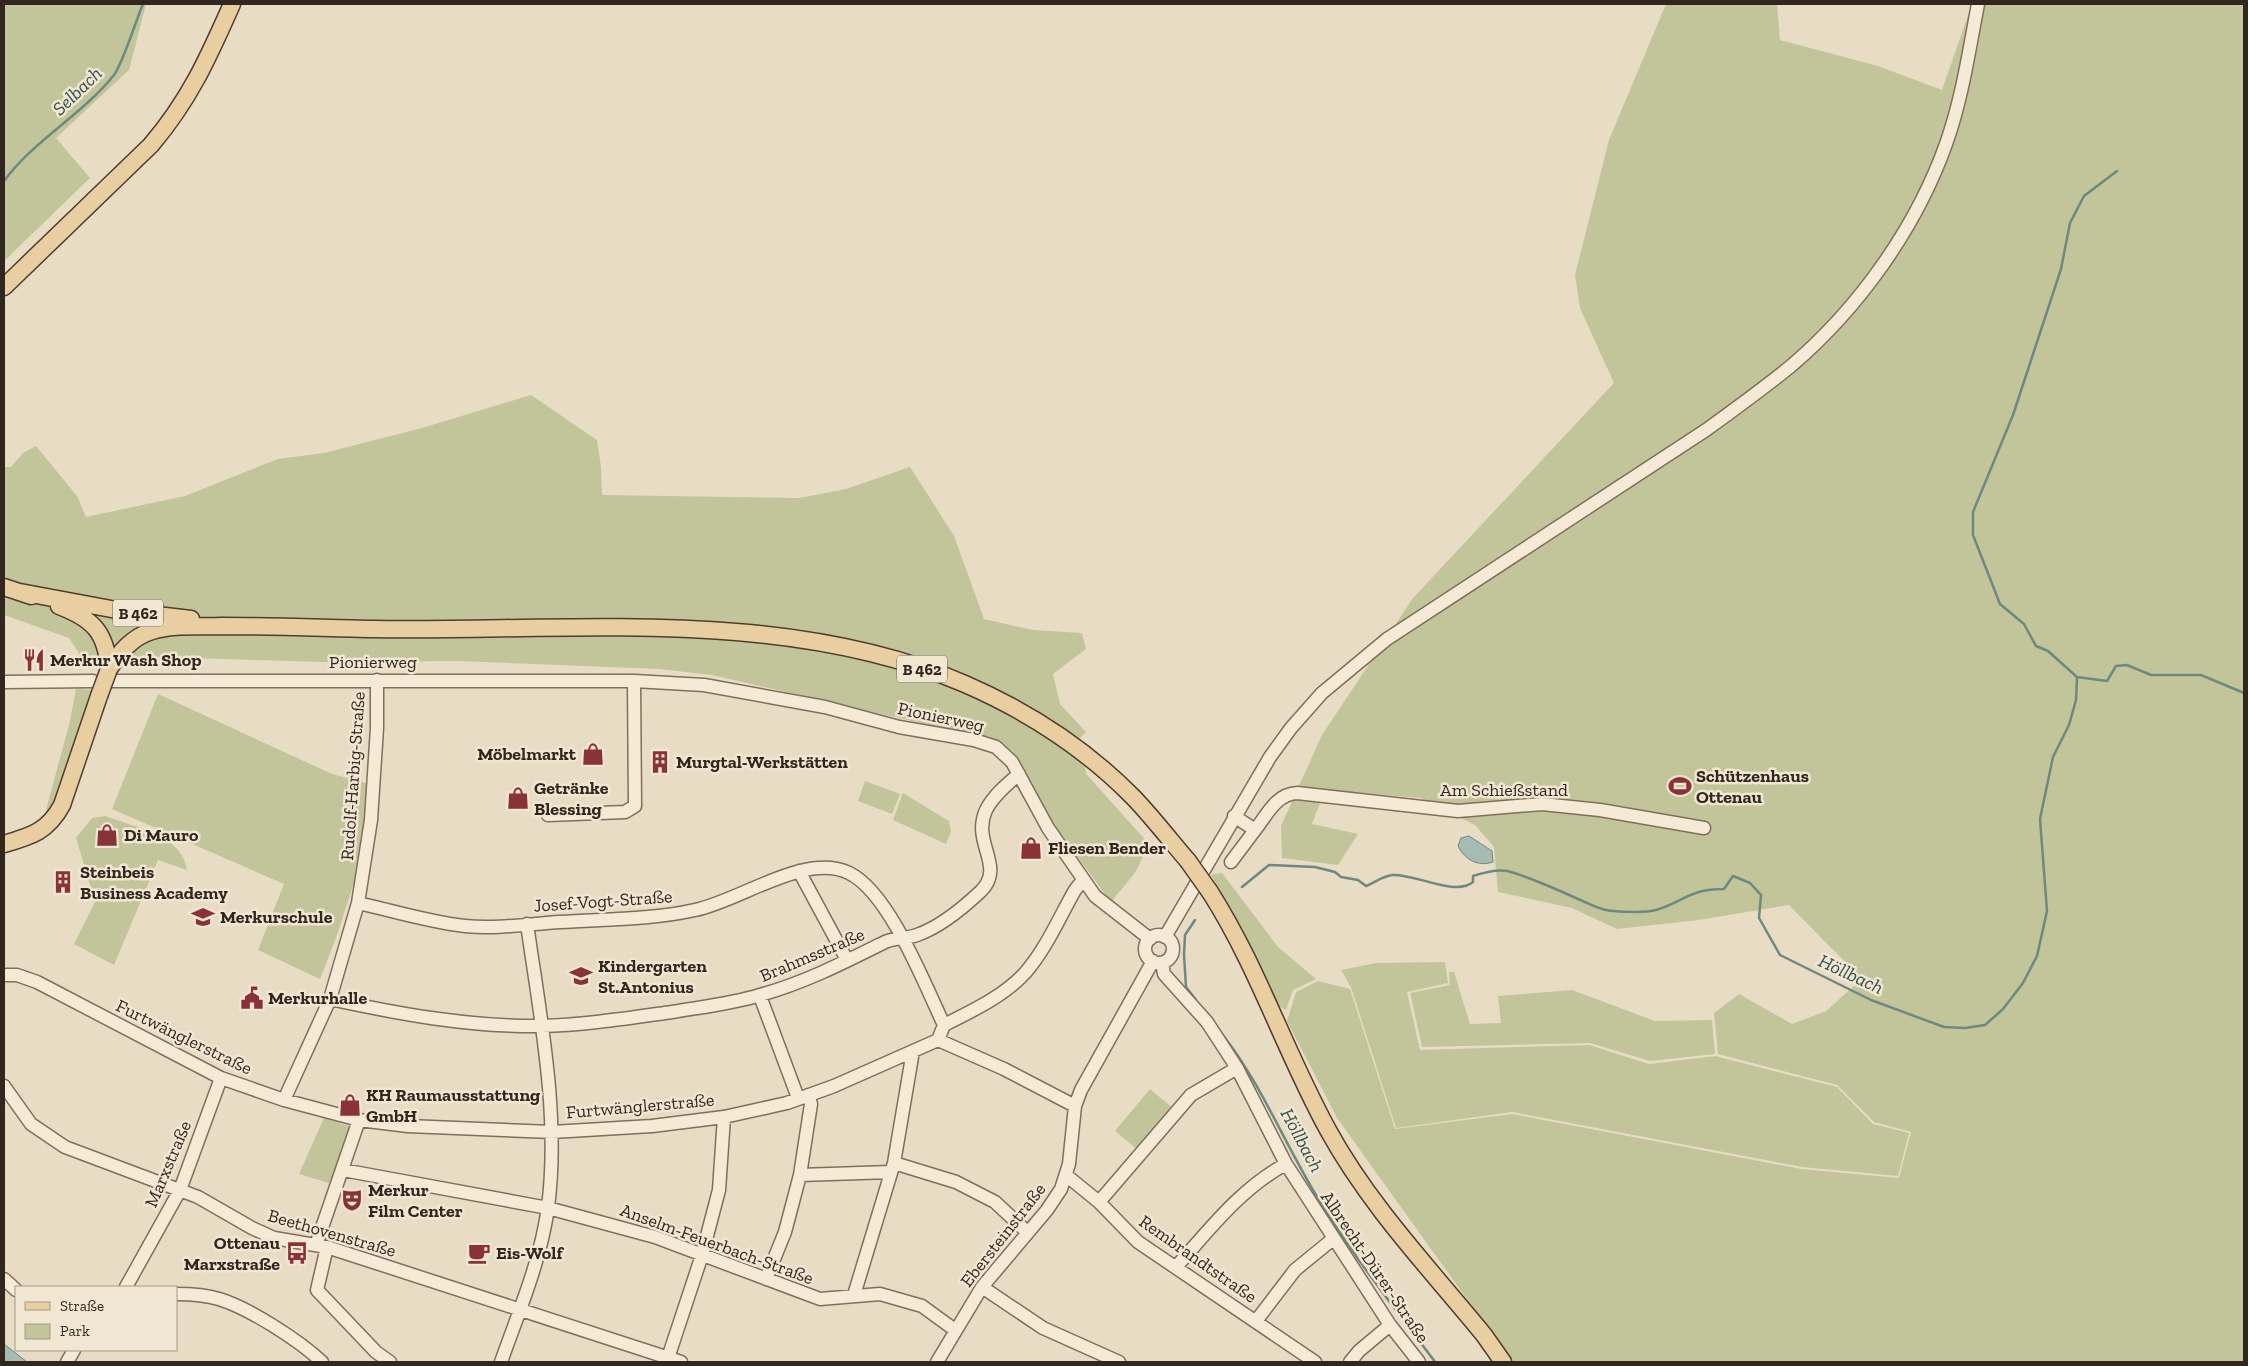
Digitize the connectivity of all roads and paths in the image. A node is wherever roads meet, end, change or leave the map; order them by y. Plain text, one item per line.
1 (232, 4) edge
2 (1978, 4) edge
3 (4, 287) edge
4 (4, 587) edge
5 (20, 592) junction
6 (256, 626) junction
7 (111, 675) junction
8 (377, 680) junction
9 (634, 680) junction
10 (4, 682) edge
11 (96, 689) junction
12 (1019, 774) junction
13 (548, 815) dead end
14 (1234, 816) junction
15 (1704, 828) dead end
16 (1254, 830) junction
17 (4, 844) edge
18 (1231, 862) dead end
19 (799, 871) junction
20 (1083, 880) junction
21 (358, 903) junction
22 (527, 924) junction
23 (1165, 937) junction
24 (903, 938) junction
25 (1150, 939) junction
26 (847, 960) junction
27 (1157, 962) junction
28 (4, 975) edge
29 (760, 996) junction
30 (330, 999) junction
31 (944, 1025) junction
32 (541, 1026) junction
33 (938, 1040) junction
34 (914, 1051) junction
35 (1236, 1068) junction
36 (220, 1078) junction
37 (4, 1086) edge
38 (803, 1097) junction
39 (284, 1100) junction
40 (1075, 1106) junction
41 (724, 1117) junction
42 (358, 1120) junction
43 (552, 1132) junction
44 (1280, 1167) junction
45 (893, 1168) junction
46 (343, 1170) junction
47 (800, 1175) junction
48 (1067, 1176) junction
49 (180, 1190) junction
50 (1098, 1202) junction
51 (548, 1208) junction
52 (1027, 1232) junction
53 (1328, 1244) junction
54 (322, 1246) junction
55 (702, 1255) junction
56 (1176, 1267) junction
57 (4, 1279) edge
58 (766, 1279) junction
59 (129, 1286) edge
60 (982, 1287) junction
61 (15, 1289) edge
62 (178, 1294) edge
63 (854, 1295) junction
64 (520, 1309) junction
65 (1256, 1321) junction
66 (1388, 1328) junction
67 (955, 1330) junction
68 (73, 1351) edge
69 (668, 1358) junction
70 (67, 1362) edge
71 (322, 1362) edge
72 (390, 1362) edge
73 (502, 1362) edge
74 (681, 1362) edge
75 (936, 1362) edge
76 (1119, 1362) edge
77 (1315, 1362) edge
78 (1350, 1362) edge
79 (1419, 1362) edge
80 (1503, 1362) edge

1 - 3 main road
2 - 14 street
4 - 5 main road, B 462
5 - 6 main road, B 462
5 - 7 main road
6 - 7 main road
6 - 80 main road, B 462, bridge
7 - 8 street, Pionierweg
7 - 11 main road, bridge
8 - 9 street, Pionierweg
8 - 21 street, Rudolf-Harbig-Straße
9 - 12 street, Pionierweg
9 - 13 street
10 - 11 street
11 - 17 main road
12 - 20 street, Pionierweg
12 - 24 street, Brahmsstraße
14 - 16 street
14 - 23 street
15 - 16 street, Am Schießstand
16 - 18 street
19 - 22 street, Josef-Vogt-Straße
19 - 24 street, Josef-Vogt-Straße
19 - 26 street
20 - 25 street, Pionierweg
20 - 31 street
21 - 22 street, Josef-Vogt-Straße
21 - 30 street, Rudolf-Harbig-Straße
22 - 32 street
23 - 25 street
23 - 27 street, Ebersteinstraße
24 - 26 street, Brahmsstraße
24 - 31 street, Josef-Vogt-Straße
25 - 27 street
26 - 29 street, Brahmsstraße
27 - 35 street, Albrecht-Dürer-Straße
27 - 40 street, Ebersteinstraße
28 - 36 street, Furtwänglerstraße
29 - 32 street, Brahmsstraße
29 - 38 street
30 - 32 street, Brahmsstraße
30 - 39 street, Rudolf-Harbig-Straße
31 - 33 street
32 - 43 street
33 - 34 street, Furtwänglerstraße
33 - 40 street
34 - 38 street, Furtwänglerstraße
34 - 45 street
35 - 44 street, Albrecht-Dürer-Straße
35 - 50 street
36 - 39 street, Furtwänglerstraße
36 - 49 street, Marxstraße
37 - 49 street, Beethovenstraße
38 - 41 street, Furtwänglerstraße
38 - 47 street
39 - 42 street, Furtwänglerstraße
40 - 48 street, Ebersteinstraße
41 - 43 street, Furtwänglerstraße
41 - 55 street
42 - 43 street, Furtwänglerstraße
42 - 46 street
43 - 51 street
44 - 53 street, Albrecht-Dürer-Straße
44 - 56 street
45 - 47 street
45 - 52 street
45 - 63 street
46 - 51 street, Anselm-Feuerbach-Straße
46 - 54 street
47 - 58 street
48 - 50 street, Rembrandtstraße
48 - 52 street, Ebersteinstraße
49 - 54 street, Beethovenstraße
49 - 59 street, Marxstraße
50 - 56 street, Rembrandtstraße
51 - 55 street, Anselm-Feuerbach-Straße
51 - 64 street
52 - 60 street, Ebersteinstraße
53 - 65 street
53 - 66 street, Albrecht-Dürer-Straße
54 - 64 street, Beethovenstraße
54 - 72 street
55 - 58 street, Anselm-Feuerbach-Straße
55 - 69 street
56 - 65 street, Rembrandtstraße
57 - 61 street
58 - 63 street, Anselm-Feuerbach-Straße
60 - 67 street, Ebersteinstraße
60 - 76 street
62 - 71 street
63 - 67 street, Anselm-Feuerbach-Straße
64 - 69 street, Beethovenstraße
64 - 73 street
65 - 77 street, Rembrandtstraße
66 - 78 street
66 - 79 street, Albrecht-Dürer-Straße
67 - 75 street, Ebersteinstraße
68 - 70 street
69 - 74 street, Beethovenstraße

